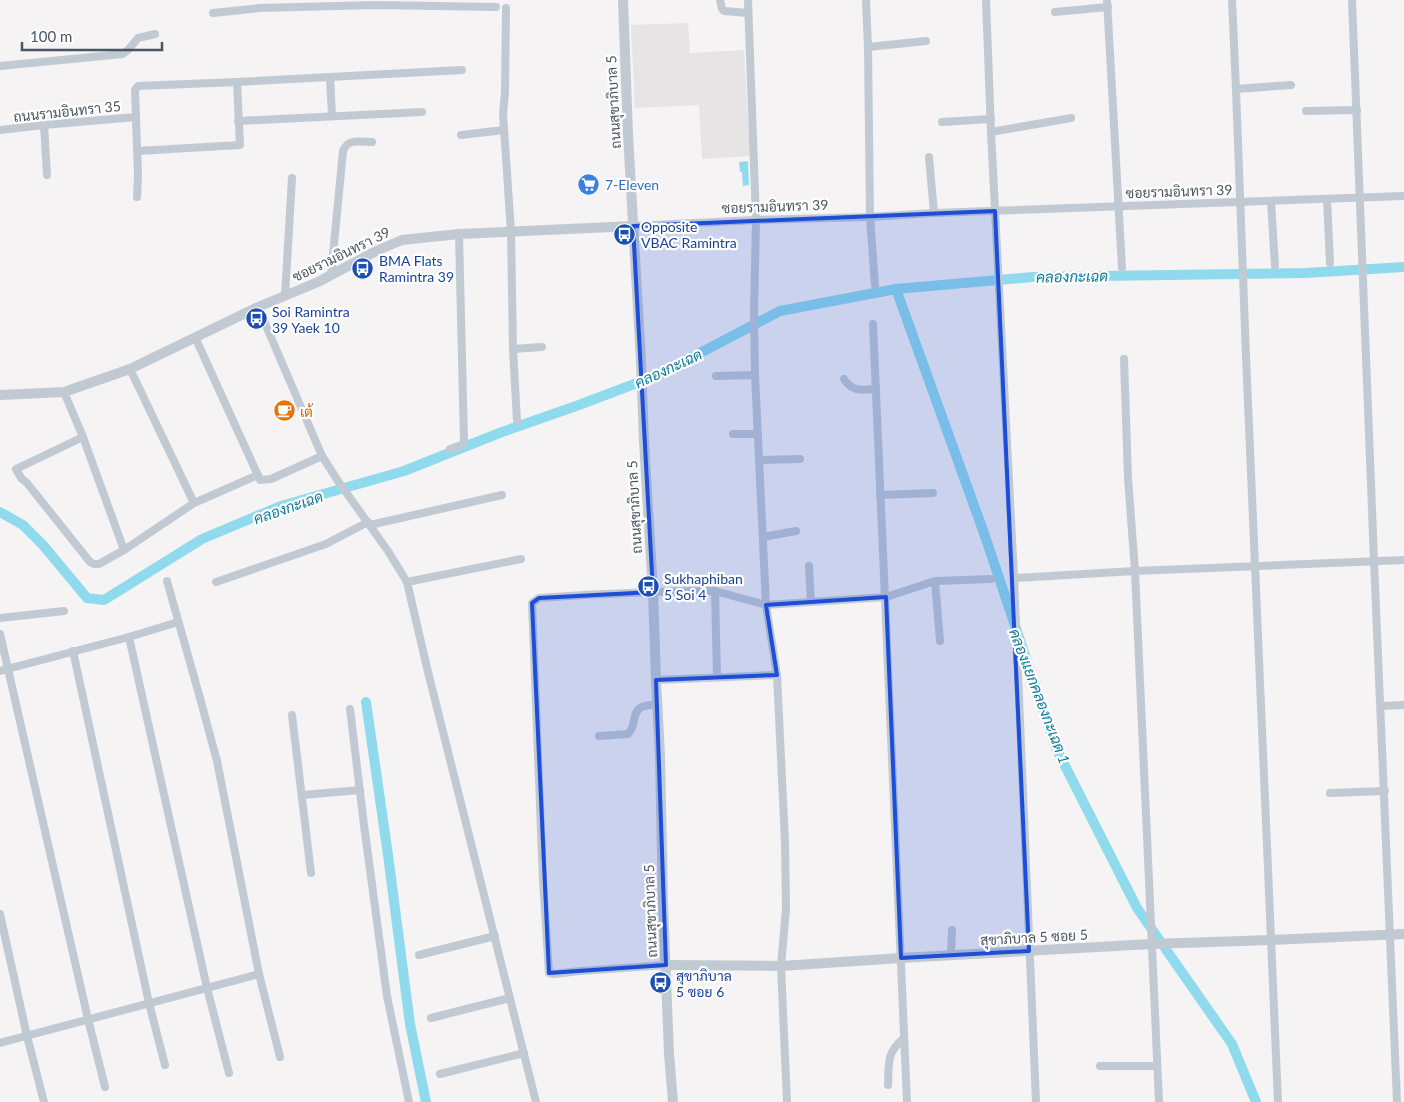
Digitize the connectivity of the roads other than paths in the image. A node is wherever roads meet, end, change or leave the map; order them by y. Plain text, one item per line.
1 (623, 0) edge
2 (720, 0) edge
3 (748, 0) edge
4 (866, 0) edge
5 (986, 0) edge
6 (1232, 0) edge
7 (1352, 0) edge
8 (375, 2) edge
9 (318, 3) edge
10 (425, 3) edge
11 (1108, 3) edge
12 (259, 4) edge
13 (476, 4) edge
14 (496, 7) dead end
15 (506, 8) dead end
16 (1055, 12) dead end
17 (214, 13) dead end
18 (748, 13) junction
19 (155, 34) dead end
20 (926, 41) dead end
21 (868, 48) junction
22 (0, 66) edge
23 (462, 70) dead end
24 (330, 77) junction
25 (237, 82) junction
26 (1291, 85) dead end
27 (1236, 89) junction
28 (1357, 110) junction
29 (422, 112) dead end
30 (1306, 112) dead end
31 (332, 116) junction
32 (136, 117) junction
33 (1071, 118) dead end
34 (991, 119) junction
35 (238, 121) junction
36 (942, 122) dead end
37 (44, 125) junction
38 (0, 130) edge
39 (504, 130) junction
40 (991, 132) junction
41 (461, 135) dead end
42 (372, 142) dead end
43 (137, 151) junction
44 (930, 157) dead end
45 (47, 175) dead end
46 (292, 178) dead end
47 (1404, 196) edge
48 (137, 197) dead end
49 (1360, 197) junction
50 (1327, 198) junction
51 (1272, 201) junction
52 (1240, 202) junction
53 (1119, 207) junction
54 (995, 211) junction
55 (934, 213) junction
56 (870, 217) junction
57 (756, 220) junction
58 (633, 226) junction
59 (511, 232) junction
60 (458, 234) junction
61 (1330, 263) dead end
62 (1275, 266) dead end
63 (1122, 268) dead end
64 (331, 275) junction
65 (875, 285) dead end
66 (285, 296) junction
67 (258, 307) junction
68 (873, 324) dead end
69 (195, 337) junction
70 (542, 347) dead end
71 (513, 349) junction
72 (1124, 359) dead end
73 (130, 369) junction
74 (755, 375) junction
75 (716, 376) dead end
76 (844, 379) dead end
77 (876, 388) junction
78 (64, 392) junction
79 (0, 395) edge
80 (517, 421) dead end
81 (734, 434) dead end
82 (758, 434) junction
83 (83, 437) junction
84 (450, 449) dead end
85 (322, 456) junction
86 (800, 459) dead end
87 (759, 460) junction
88 (258, 476) junction
89 (933, 493) dead end
90 (502, 495) dead end
91 (880, 495) junction
92 (194, 503) junction
93 (369, 523) junction
94 (796, 531) dead end
95 (762, 537) junction
96 (124, 550) junction
97 (520, 558) dead end
98 (1404, 560) edge
99 (1374, 561) junction
100 (809, 566) dead end
101 (1254, 567) junction
102 (1135, 571) junction
103 (1014, 578) junction
104 (991, 579) dead end
105 (167, 581) dead end
106 (935, 581) junction
107 (216, 582) dead end
108 (407, 582) junction
109 (653, 592) junction
110 (715, 592) junction
111 (886, 597) junction
112 (811, 602) junction
113 (766, 605) junction
114 (64, 611) dead end
115 (0, 618) edge
116 (178, 622) junction
117 (0, 634) edge
118 (129, 637) junction
119 (940, 641) dead end
120 (73, 651) junction
121 (4, 670) edge
122 (777, 675) junction
123 (718, 677) junction
124 (656, 680) junction
125 (657, 704) junction
126 (1404, 705) edge
127 (1380, 706) junction
128 (350, 708) dead end
129 (292, 715) dead end
130 (599, 736) dead end
131 (360, 790) junction
132 (1385, 791) junction
133 (1330, 793) dead end
134 (303, 795) junction
135 (311, 874) dead end
136 (0, 914) edge
137 (952, 930) dead end
138 (1390, 934) junction
139 (1404, 934) edge
140 (495, 936) junction
141 (1271, 940) junction
142 (1152, 944) junction
143 (1029, 951) junction
144 (420, 955) dead end
145 (951, 956) junction
146 (901, 958) junction
147 (666, 965) junction
148 (781, 966) junction
149 (260, 974) junction
150 (207, 988) junction
151 (510, 998) junction
152 (149, 1003) junction
153 (431, 1018) dead end
154 (88, 1019) junction
155 (27, 1036) junction
156 (904, 1038) junction
157 (0, 1043) edge
158 (524, 1053) junction
159 (280, 1057) dead end
160 (165, 1064) dead end
161 (1100, 1066) dead end
162 (1157, 1066) junction
163 (1400, 1071) edge
164 (229, 1073) dead end
165 (440, 1074) dead end
166 (888, 1085) dead end
167 (105, 1087) dead end
168 (44, 1102) edge
169 (409, 1102) edge
170 (536, 1102) edge
171 (673, 1102) edge
172 (788, 1102) edge
173 (907, 1102) edge
174 (1036, 1102) edge
175 (1159, 1102) edge
176 (1278, 1102) edge
177 (1398, 1102) edge

1 - 58 street, ถนนสุขาภิบาล 5
2 - 18 street
3 - 18 street
4 - 21 street
5 - 34 street
6 - 27 street
7 - 28 street
8 - 9 street
8 - 10 street
9 - 12 street
10 - 13 street
11 - 16 street
11 - 53 street
12 - 17 street
13 - 14 street
15 - 39 street
18 - 57 street
19 - 22 street
20 - 21 street
21 - 56 street
23 - 24 street
24 - 25 street
24 - 31 street
25 - 32 street
25 - 35 street
26 - 27 street
27 - 52 street
28 - 30 street
28 - 49 street
29 - 31 street
31 - 35 street
32 - 37 street, ถนนรามอินทรา 35
32 - 43 street
33 - 40 street
34 - 36 street
34 - 40 street
35 - 43 street
37 - 38 street, ถนนรามอินทรา 35
37 - 45 street
39 - 41 street
39 - 59 street
40 - 54 street
42 - 64 street
43 - 48 street
44 - 55 street
46 - 66 street
47 - 49 street, ซอยรามอินทรา 39
49 - 50 street, ซอยรามอินทรา 39
49 - 99 street
50 - 51 street, ซอยรามอินทรา 39
50 - 61 street
51 - 52 street, ซอยรามอินทรา 39
51 - 62 street
52 - 53 street, ซอยรามอินทรา 39
52 - 101 street
53 - 54 street, ซอยรามอินทรา 39
53 - 63 street
54 - 55 street, ซอยรามอินทรา 39
54 - 103 street
55 - 56 street, ซอยรามอินทรา 39
56 - 57 street, ซอยรามอินทรา 39
56 - 65 street
57 - 58 street, ซอยรามอินทรา 39
57 - 74 street
58 - 59 street, ซอยรามอินทรา 39
58 - 109 street, ถนนสุขาภิบาล 5
59 - 60 street, ซอยรามอินทรา 39
59 - 71 street
60 - 64 street, ซอยรามอินทรา 39
60 - 84 street
64 - 66 street, ซอยรามอินทรา 39
66 - 67 street, ซอยรามอินทรา 39
67 - 69 street, ซอยรามอินทรา 39
67 - 85 street
68 - 77 street
69 - 73 street, ซอยรามอินทรา 39
69 - 88 street
70 - 71 street
71 - 80 street
72 - 102 street
73 - 78 street, ซอยรามอินทรา 39
73 - 92 street
74 - 75 street
74 - 82 street
76 - 77 street
77 - 91 street
78 - 79 street, ซอยรามอินทรา 39
78 - 83 street
81 - 82 street
82 - 87 street
83 - 96 street
83 - 96 street
85 - 88 street
85 - 93 street
86 - 87 street
87 - 95 street
88 - 92 street
89 - 91 street
90 - 93 street
91 - 111 street
92 - 96 street
93 - 107 street
93 - 108 street
94 - 95 street
95 - 113 street
97 - 108 street
98 - 99 street
99 - 101 street
99 - 127 street
100 - 112 street
101 - 102 street
101 - 141 street
102 - 103 street
102 - 142 street
103 - 143 street
104 - 106 street
105 - 116 street
106 - 111 street
106 - 119 street
108 - 140 street
109 - 110 street
109 - 124 street, ถนนสุขาภิบาล 5
109 - 147 street
110 - 113 street
110 - 123 street
111 - 112 street
111 - 146 street
112 - 113 street
113 - 122 street
114 - 115 street
116 - 118 street
116 - 149 street
117 - 121 street
118 - 120 street
118 - 150 street
120 - 121 street
120 - 152 street
121 - 154 street
122 - 123 street
122 - 148 street
123 - 124 street
124 - 125 street, ถนนสุขาภิบาล 5
125 - 130 street
125 - 147 street, ถนนสุขาภิบาล 5
126 - 127 street
127 - 132 street
128 - 131 street
129 - 134 street
131 - 134 street
131 - 169 street
132 - 133 street
132 - 138 street
134 - 135 street
136 - 155 street
137 - 145 street
138 - 139 street, สุขาภิบาล 5 ซอย 5
138 - 141 street, สุขาภิบาล 5 ซอย 5
138 - 163 street
140 - 144 street
140 - 151 street
141 - 142 street, สุขาภิบาล 5 ซอย 5
141 - 176 street
142 - 143 street, สุขาภิบาล 5 ซอย 5
142 - 162 street
143 - 145 street, สุขาภิบาล 5 ซอย 5
143 - 174 street
145 - 146 street, สุขาภิบาล 5 ซอย 5
146 - 148 street, สุขาภิบาล 5 ซอย 5
146 - 156 street
147 - 148 street, สุขาภิบาล 5 ซอย 5
147 - 171 street, ถนนสุขาภิบาล 5
148 - 172 street
149 - 150 street
149 - 159 street
150 - 152 street
150 - 164 street
151 - 153 street
151 - 158 street
152 - 154 street
152 - 160 street
154 - 155 street
154 - 167 street
155 - 157 street
155 - 168 street
156 - 166 street
156 - 173 street
158 - 165 street
158 - 170 street
161 - 162 street
162 - 175 street
163 - 177 street

